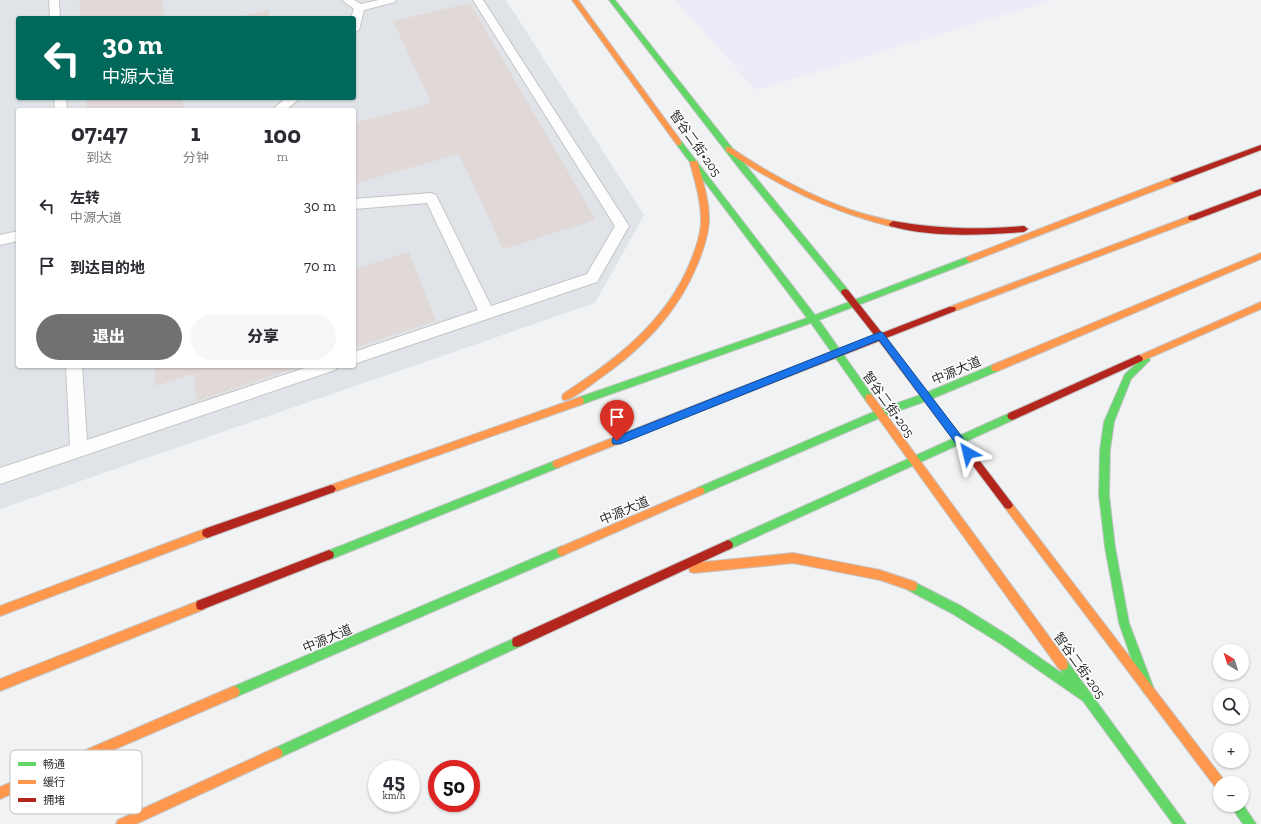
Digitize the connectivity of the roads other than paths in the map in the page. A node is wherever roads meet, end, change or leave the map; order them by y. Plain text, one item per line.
1 (54, 0) edge
2 (347, 0) edge
3 (391, 0) edge
4 (478, 0) edge
5 (575, 0) edge
6 (612, 0) edge
7 (359, 8) junction
8 (56, 16) edge
9 (356, 21) edge
10 (291, 100) edge
11 (281, 108) edge
12 (1261, 147) edge
13 (728, 149) junction
14 (694, 163) junction
15 (1261, 192) edge
16 (356, 204) edge
17 (1059, 224) junction
18 (16, 236) edge
19 (0, 240) edge
20 (1261, 256) edge
21 (853, 303) junction
22 (1261, 305) edge
23 (487, 314) junction
24 (813, 319) junction
25 (880, 336) junction
26 (837, 353) junction
27 (1153, 354) junction
28 (356, 357) edge
29 (74, 368) edge
30 (324, 368) edge
31 (926, 397) junction
32 (881, 413) junction
33 (536, 417) junction
34 (959, 440) junction
35 (79, 450) junction
36 (913, 460) junction
37 (0, 476) edge
38 (675, 570) junction
39 (0, 611) edge
40 (0, 686) edge
41 (1148, 689) junction
42 (1088, 698) junction
43 (100, 750) edge
44 (1214, 776) edge
45 (10, 789) edge
46 (0, 793) edge
47 (1241, 812) edge
48 (122, 824) edge
49 (1180, 824) edge
50 (1250, 824) edge

1 - 8 lane
2 - 7 lane
3 - 7 lane
4 - 23 lane
5 - 14 main road, 智谷二街•205
6 - 13 main road, 智谷二街•205
7 - 9 lane
10 - 11 lane
12 - 17 main road
13 - 17 main road
13 - 21 main road, 智谷二街•205
14 - 24 main road, 智谷二街•205
14 - 33 main road
15 - 25 main road
16 - 23 lane
17 - 21 main road
18 - 19 lane
20 - 31 main road, 中源大道
21 - 24 main road
21 - 25 main road, 智谷二街•205
22 - 27 main road
23 - 28 lane
24 - 26 main road, 智谷二街•205
24 - 33 main road
25 - 26 main road
25 - 31 main road, 智谷二街•205
26 - 32 main road, 智谷二街•205
26 - 40 main road
27 - 34 main road
27 - 41 main road
29 - 35 lane
30 - 35 lane
31 - 32 main road, 中源大道
31 - 34 main road, 智谷二街•205
32 - 36 main road, 智谷二街•205
32 - 43 main road, 中源大道
33 - 39 main road
34 - 36 main road
34 - 41 main road, 智谷二街•205
35 - 37 lane
36 - 38 main road
36 - 42 main road, 智谷二街•205
38 - 42 main road
38 - 48 main road
41 - 44 main road, 智谷二街•205
42 - 49 main road, 智谷二街•205
45 - 46 main road, 中源大道
47 - 50 main road

